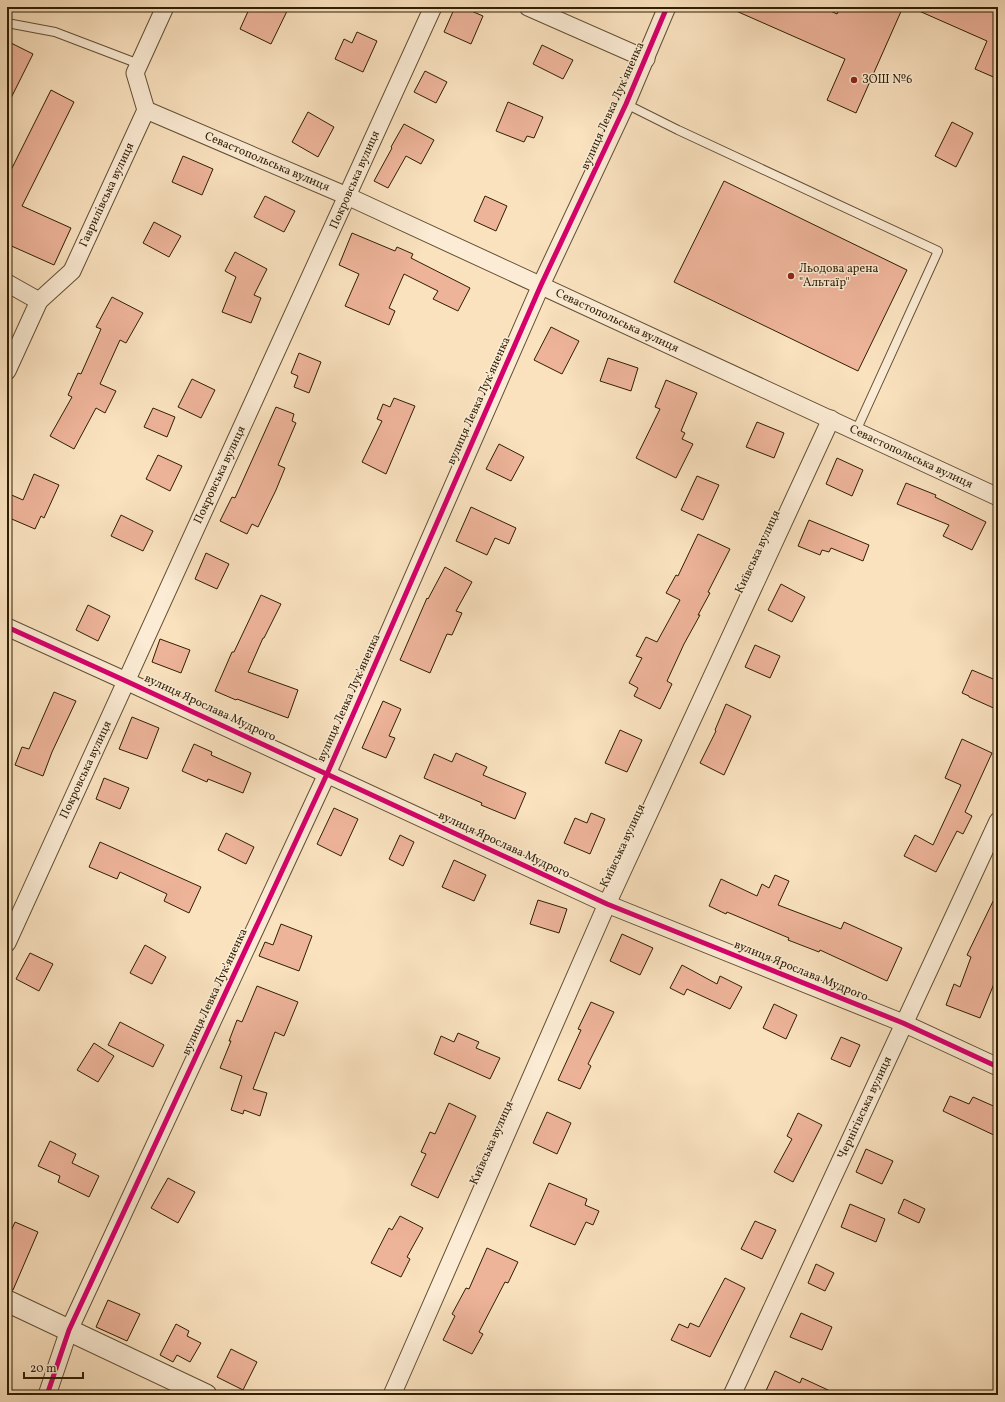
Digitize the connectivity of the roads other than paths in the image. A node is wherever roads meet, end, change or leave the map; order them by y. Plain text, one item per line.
1 (165, 7) edge
2 (433, 7) edge
3 (528, 7) edge
4 (667, 7) edge
5 (7, 23) edge
6 (646, 59) junction
7 (139, 64) junction
8 (626, 104) junction
9 (146, 110) junction
10 (347, 196) junction
11 (7, 283) edge
12 (541, 285) junction
13 (39, 302) junction
14 (7, 371) edge
15 (831, 419) junction
16 (856, 431) junction
17 (998, 497) edge
18 (7, 627) edge
19 (126, 681) junction
20 (327, 774) junction
21 (998, 821) edge
22 (607, 904) junction
23 (7, 943) edge
24 (904, 1023) junction
25 (998, 1067) edge
26 (7, 1301) edge
27 (69, 1330) junction
28 (47, 1395) edge
29 (206, 1395) edge
30 (392, 1395) edge
31 (732, 1395) edge

1 - 7 street
2 - 10 street, Покровська вулиця
3 - 6 street
4 - 6 street, вулиця Левка Лук'яненка
5 - 7 lane
6 - 8 street, вулиця Левка Лук'яненка
7 - 9 street
8 - 12 street, вулиця Левка Лук'яненка
8 - 16 lane
9 - 10 street, Севастопольська вулиця
9 - 13 street, Гаврилівська вулиця
10 - 12 street, Севастопольська вулиця
10 - 19 street, Покровська вулиця
11 - 13 street
12 - 15 street, Севастопольська вулиця
12 - 20 street, вулиця Левка Лук'яненка
13 - 14 street, Гаврилівська вулиця
15 - 16 street, Севастопольська вулиця
15 - 22 street, Київська вулиця
16 - 17 street, Севастопольська вулиця
18 - 19 street, вулиця Ярослава Мудрого
19 - 20 street, вулиця Ярослава Мудрого
19 - 23 street, Покровська вулиця
20 - 22 street, вулиця Ярослава Мудрого
20 - 27 street, вулиця Левка Лук'яненка
21 - 24 street, Чернігівська вулиця
22 - 24 street, вулиця Ярослава Мудрого
22 - 30 street, Київська вулиця
24 - 25 street, вулиця Ярослава Мудрого
24 - 31 street, Чернігівська вулиця
26 - 27 street
27 - 28 street, вулиця Левка Лук'яненка
27 - 29 street

